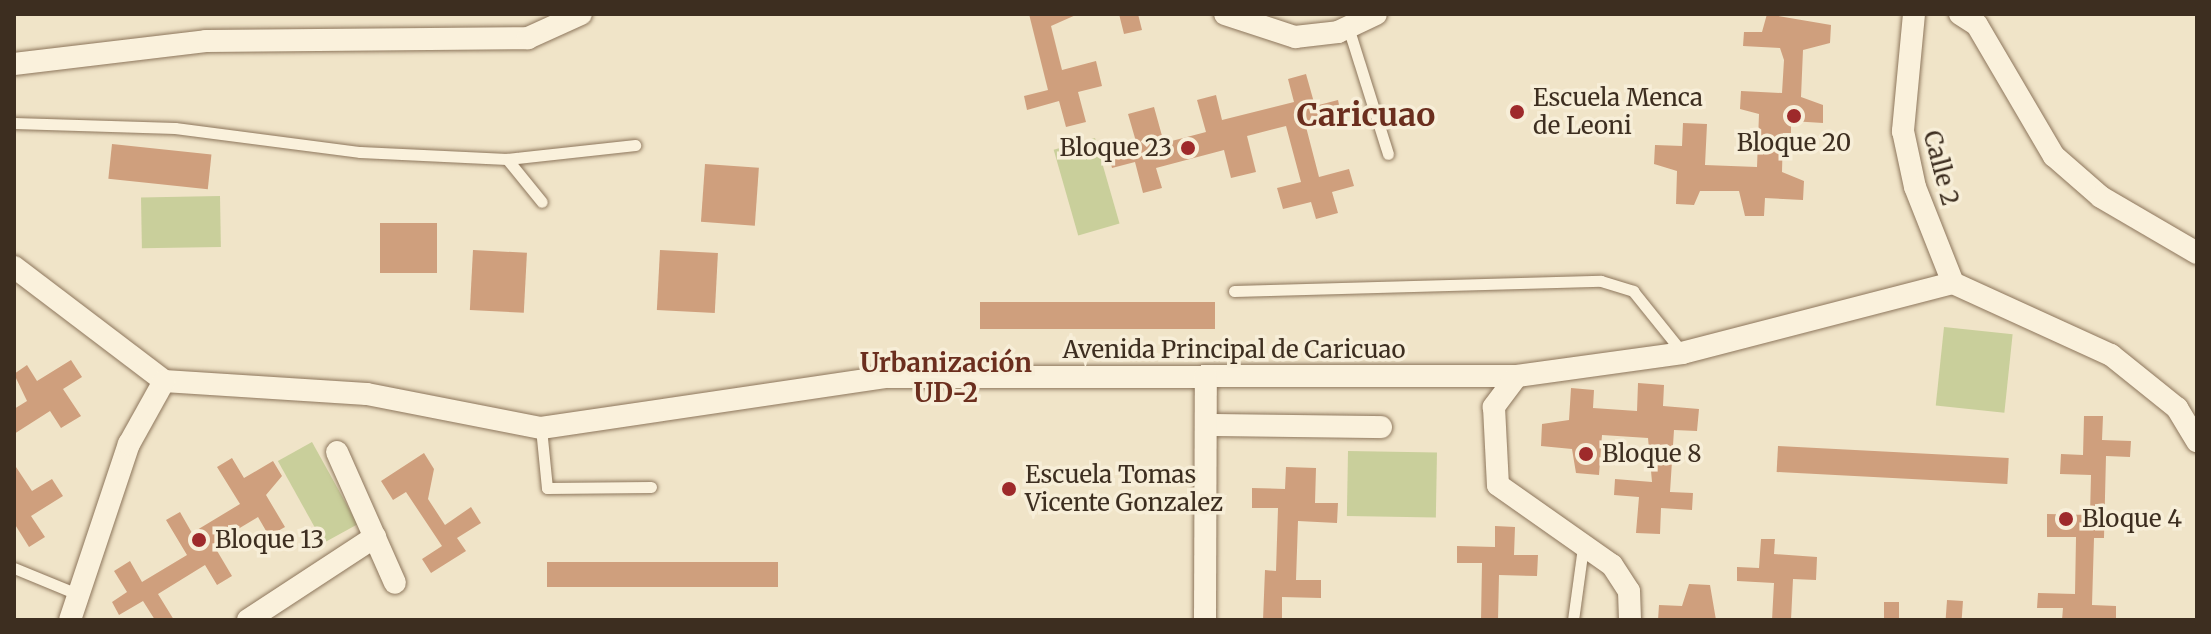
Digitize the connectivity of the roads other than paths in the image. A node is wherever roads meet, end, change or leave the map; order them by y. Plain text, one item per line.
1 (581, 14) edge
2 (1225, 14) edge
3 (1376, 14) edge
4 (1914, 14) edge
5 (1960, 14) edge
6 (1348, 27) junction
7 (14, 64) edge
8 (14, 123) edge
9 (635, 145) dead end
10 (1388, 154) dead end
11 (507, 159) junction
12 (542, 202) dead end
13 (2197, 253) edge
14 (14, 267) edge
15 (1953, 283) junction
16 (1234, 291) dead end
17 (1682, 353) junction
18 (1206, 376) junction
19 (1517, 376) junction
20 (164, 381) junction
21 (1206, 425) junction
22 (1381, 427) dead end
23 (541, 428) junction
24 (2197, 441) edge
25 (337, 452) dead end
26 (651, 487) dead end
27 (375, 537) junction
28 (1583, 547) junction
29 (14, 568) edge
30 (395, 583) dead end
31 (77, 594) junction
32 (70, 620) edge
33 (248, 620) edge
34 (1205, 620) edge
35 (1573, 620) edge
36 (1630, 620) edge

1 - 7 street
2 - 6 street
3 - 6 street
4 - 15 street, Calle 2
5 - 13 street
6 - 10 lane
8 - 11 lane
9 - 11 lane
11 - 12 lane
14 - 20 street
15 - 17 street, Avenida Principal de Caricuao
15 - 24 street
16 - 17 lane
17 - 19 street, Avenida Principal de Caricuao
18 - 19 street, Avenida Principal de Caricuao
18 - 21 street
18 - 23 street, Avenida Principal de Caricuao
19 - 28 street
20 - 23 street, Avenida Principal de Caricuao
20 - 31 street
21 - 22 street
21 - 34 street
23 - 26 lane
25 - 27 street
27 - 30 street
27 - 33 street
28 - 35 lane
28 - 36 street
29 - 31 lane
31 - 32 street

